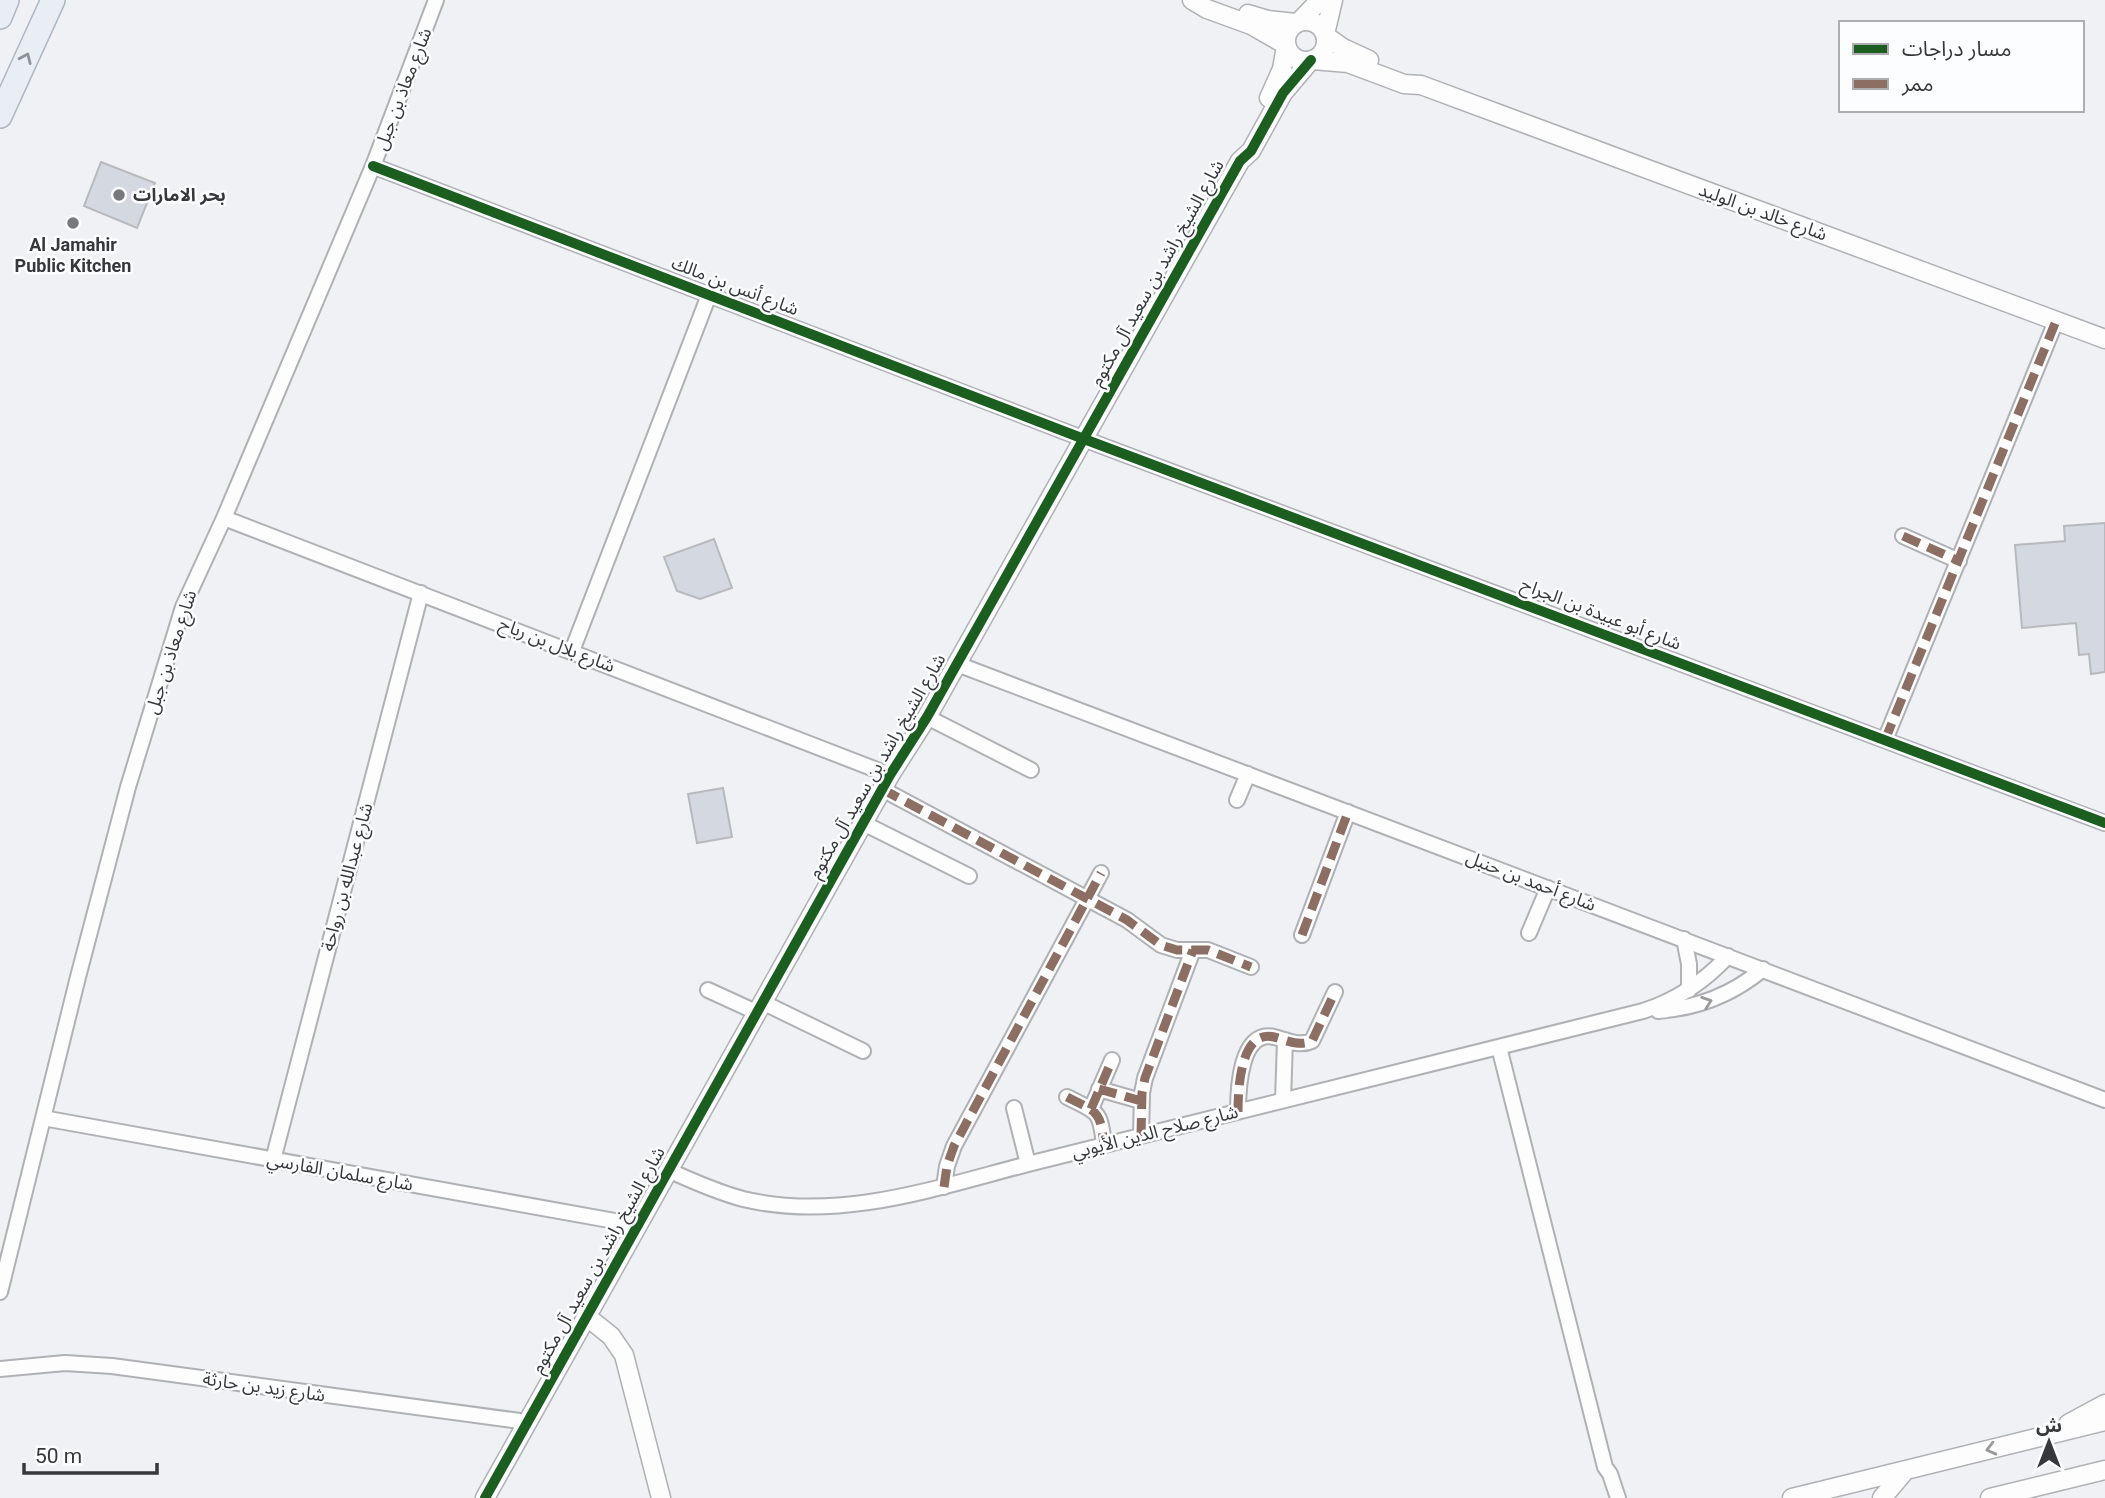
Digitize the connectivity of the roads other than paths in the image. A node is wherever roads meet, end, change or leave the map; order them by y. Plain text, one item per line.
1 (7, 0) edge
2 (53, 0) edge
3 (436, 0) edge
4 (1192, 0) edge
5 (1211, 0) edge
6 (1320, 0) edge
7 (1333, 0) edge
8 (0, 17) edge
9 (1298, 22) junction
10 (1325, 35) junction
11 (1286, 46) junction
12 (1312, 60) junction
13 (1422, 85) junction
14 (0, 116) edge
15 (1240, 161) junction
16 (373, 166) junction
17 (709, 295) junction
18 (2056, 321) junction
19 (2105, 339) edge
20 (1084, 439) junction
21 (224, 518) junction
22 (1902, 536) dead end
23 (1959, 561) junction
24 (421, 593) junction
25 (572, 651) junction
26 (957, 664) junction
27 (927, 717) junction
28 (1885, 740) junction
29 (1031, 769) dead end
30 (1248, 774) junction
31 (886, 782) junction
32 (1237, 800) dead end
33 (1348, 812) junction
34 (863, 823) junction
35 (2105, 823) edge
36 (1101, 873) dead end
37 (969, 876) dead end
38 (1548, 888) junction
39 (1087, 900) junction
40 (1529, 933) dead end
41 (1302, 935) dead end
42 (1684, 939) junction
43 (1193, 950) junction
44 (1728, 957) junction
45 (1251, 967) dead end
46 (1763, 969) junction
47 (708, 990) dead end
48 (1689, 990) junction
49 (1335, 992) dead end
50 (759, 1007) junction
51 (1643, 1011) junction
52 (1284, 1040) junction
53 (1499, 1047) junction
54 (863, 1051) dead end
55 (1112, 1060) dead end
56 (1099, 1088) junction
57 (1067, 1097) dead end
58 (1283, 1100) junction
59 (2105, 1100) edge
60 (1142, 1101) junction
61 (1014, 1108) dead end
62 (1091, 1109) junction
63 (1238, 1112) junction
64 (43, 1118) junction
65 (1141, 1136) junction
66 (1104, 1145) junction
67 (273, 1160) junction
68 (1028, 1164) junction
69 (668, 1170) junction
70 (944, 1187) junction
71 (637, 1225) junction
72 (0, 1292) edge
73 (586, 1316) junction
74 (0, 1369) edge
75 (2105, 1404) edge
76 (2105, 1421) edge
77 (527, 1422) junction
78 (2048, 1435) junction
79 (1605, 1467) junction
80 (2105, 1470) edge
81 (1905, 1471) junction
82 (485, 1498) edge
83 (661, 1498) edge
84 (1608, 1498) edge
85 (1618, 1498) edge
86 (1793, 1498) edge
87 (1882, 1498) edge
88 (1990, 1498) edge

1 - 8 main road
14 -> 2 main road
3 - 16 street, شارع معاذ بن جبل
4 - 11 street
5 - 9 street
6 - 9 street
7 - 10 street
9 - 10 street
9 - 11 street
10 - 12 street
10 - 13 street, شارع خالد بن الوليد
11 - 12 street
11 - 15 street, شارع الشيخ راشد بن سعيد آل مكتوم
12 - 13 street, شارع خالد بن الوليد
12 - 15 street, شارع الشيخ راشد بن سعيد آل مكتوم
13 - 18 street, شارع خالد بن الوليد
15 - 20 street, شارع الشيخ راشد بن سعيد آل مكتوم
16 - 17 street, شارع أنس بن مالك
16 - 21 street, شارع معاذ بن جبل
17 - 20 street, شارع أنس بن مالك
17 - 25 street
18 - 19 street, شارع خالد بن الوليد
18 - 23 street
20 - 26 street, شارع الشيخ راشد بن سعيد آل مكتوم
20 - 28 street, شارع أبو عبيدة بن الجراح
21 - 24 street, شارع بلال بن رباح
21 - 64 street, شارع معاذ بن جبل
22 - 23 street
23 - 28 street
24 - 25 street, شارع بلال بن رباح
24 - 67 street, شارع عبدالله بن رواحة
25 - 31 street, شارع بلال بن رباح
26 - 27 street, شارع الشيخ راشد بن سعيد آل مكتوم
26 - 30 street, شارع أحمد بن حنبل
27 - 29 street
27 - 31 street, شارع الشيخ راشد بن سعيد آل مكتوم
28 - 35 street, شارع أبو عبيدة بن الجراح
30 - 32 street
30 - 33 street, شارع أحمد بن حنبل
31 - 34 street, شارع الشيخ راشد بن سعيد آل مكتوم
31 - 39 street, شارع بلال بن رباح
33 - 38 street, شارع أحمد بن حنبل
33 - 41 street
34 - 37 street
34 - 50 street, شارع الشيخ راشد بن سعيد آل مكتوم
36 - 39 street
38 - 40 street
38 - 42 street, شارع أحمد بن حنبل
39 - 43 street, شارع بلال بن رباح
39 - 70 street
42 - 44 street, شارع أحمد بن حنبل
42 - 48 street
43 - 45 street, شارع بلال بن رباح
43 - 60 street
44 - 46 street, شارع أحمد بن حنبل
44 - 48 street, شارع صلاح الدين الأيوبي
51 -> 46 street, شارع صلاح الدين الأيوبي
46 - 59 street, شارع أحمد بن حنبل
47 - 50 street
48 - 51 street, شارع صلاح الدين الأيوبي
49 - 52 street
50 - 54 street
50 - 69 street, شارع الشيخ راشد بن سعيد آل مكتوم
51 - 53 street, شارع صلاح الدين الأيوبي
52 - 58 street
52 - 63 street
53 - 58 street, شارع صلاح الدين الأيوبي
53 - 79 street
55 - 56 street
56 - 60 street
56 - 62 street
57 - 62 street
58 - 63 street, شارع صلاح الدين الأيوبي
60 - 65 street
61 - 68 street
62 - 66 street
63 - 65 street, شارع صلاح الدين الأيوبي
64 - 67 street, شارع سلمان الفارسي
64 - 72 street, شارع معاذ بن جبل
65 - 66 street, شارع صلاح الدين الأيوبي
66 - 68 street, شارع صلاح الدين الأيوبي
67 - 71 street, شارع سلمان الفارسي
68 - 70 street, شارع صلاح الدين الأيوبي
69 - 70 street, شارع صلاح الدين الأيوبي
69 - 71 street, شارع الشيخ راشد بن سعيد آل مكتوم
71 - 73 street, شارع الشيخ راشد بن سعيد آل مكتوم
73 - 77 street, شارع الشيخ راشد بن سعيد آل مكتوم
73 - 83 street
74 - 77 street, شارع زيد بن حارثة
75 - 78 street
76 - 78 street
77 - 82 street, شارع الشيخ راشد بن سعيد آل مكتوم
78 -> 81 street
79 - 84 street
79 - 85 street
80 - 88 street
81 - 86 street
81 - 87 street

